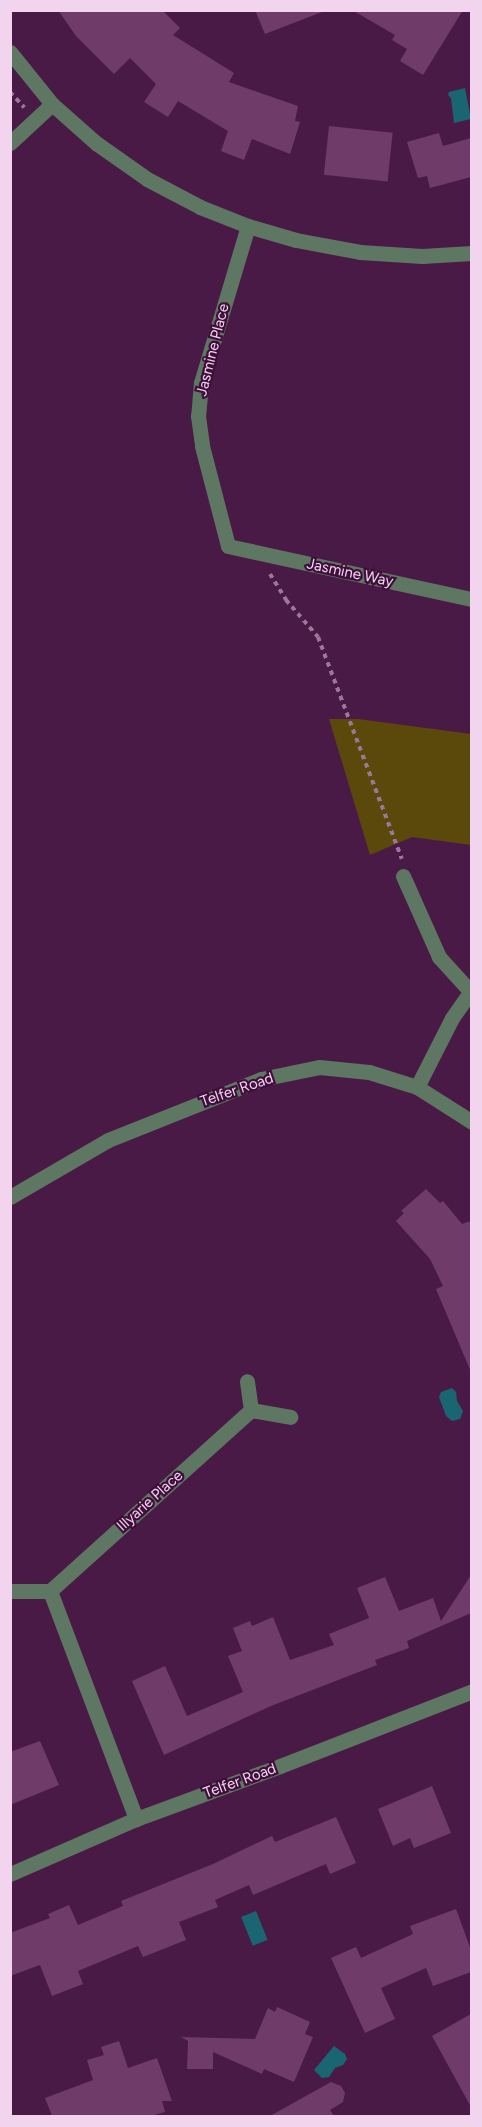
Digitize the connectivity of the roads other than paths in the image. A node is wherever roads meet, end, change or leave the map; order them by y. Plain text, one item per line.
1 (10, 52) edge
2 (52, 104) junction
3 (10, 142) edge
4 (248, 226) junction
5 (471, 253) edge
6 (228, 546) joint
7 (471, 599) edge
8 (403, 876) road end
9 (470, 989) edge
10 (417, 1087) junction
11 (471, 1122) edge
12 (10, 1197) edge
13 (247, 1381) dead end
14 (251, 1410) junction
15 (290, 1417) dead end
16 (10, 1591) edge
17 (50, 1591) junction
18 (471, 1691) edge
19 (136, 1819) junction
20 (10, 1874) edge

1 - 2 street
2 - 3 street
2 - 4 street
4 - 5 street
4 - 6 street, Jasmine Place
6 - 7 street, Jasmine Way
8 - 9 street
9 - 10 street
10 - 11 street, Telfer Road
10 - 12 street, Telfer Road
13 - 14 street
14 - 15 street
14 - 17 street, Illyarie Place
16 - 17 street
17 - 19 street
18 - 19 street, Telfer Road
19 - 20 street, Telfer Road

